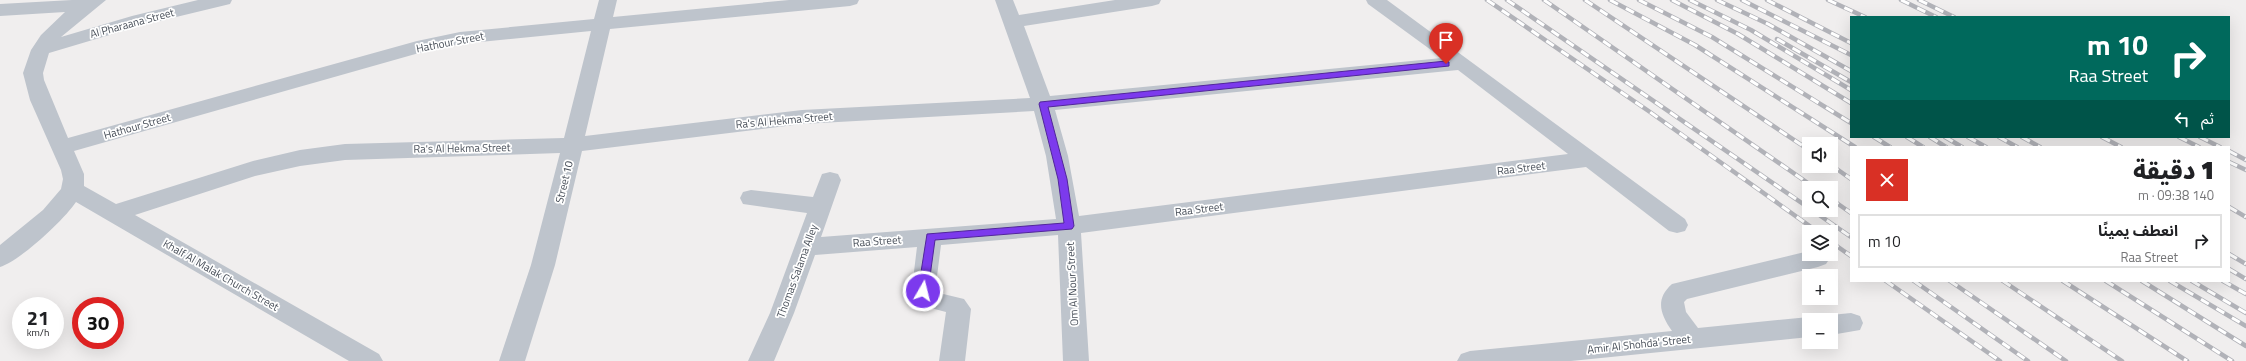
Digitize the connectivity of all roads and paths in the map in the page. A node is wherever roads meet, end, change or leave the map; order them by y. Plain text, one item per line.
1 (224, 0) edge
2 (608, 0) edge
3 (850, 0) edge
4 (1004, 0) edge
5 (1152, 0) edge
6 (1375, 0) edge
7 (93, 2) edge
8 (0, 10) edge
9 (1012, 22) junction
10 (602, 24) junction
11 (40, 49) junction
12 (1462, 62) junction
13 (1043, 104) junction
14 (572, 145) junction
15 (61, 147) junction
16 (1591, 159) junction
17 (830, 180) dead end
18 (72, 189) junction
19 (751, 198) dead end
20 (821, 206) junction
21 (114, 212) junction
22 (1677, 225) dead end
23 (1069, 226) junction
24 (930, 237) junction
25 (806, 247) junction
26 (0, 258) edge
27 (1805, 261) edge
28 (1802, 328) edge
29 (1692, 339) junction
30 (370, 361) edge
31 (512, 361) edge
32 (761, 361) edge
33 (952, 361) edge
34 (1076, 361) edge
35 (1470, 361) edge

1 - 11 street, Al Pharaana Street
2 - 10 street, Street 10
3 - 10 street, Hathour Street
4 - 9 street, Om Al Nour Street
5 - 9 street
6 - 12 street
7 - 8 street
7 - 11 street
9 - 13 street, Om Al Nour Street
10 - 14 street, Street 10
10 - 15 street, Hathour Street
11 - 15 street
12 - 13 street, Ra's Al Hekma Street
12 - 16 street
13 - 14 street, Ra's Al Hekma Street
13 - 23 street, Om Al Nour Street
14 - 21 street, Ra's Al Hekma Street
14 - 31 street, Street 10
15 - 18 street
16 - 22 street
16 - 23 street, Raa Street
17 - 20 street, Thomas Salama Alley
18 - 21 street, Khalf Al Malak Church Street
18 - 26 street
19 - 20 street
20 - 25 street, Thomas Salama Alley
21 - 30 street, Khalf Al Malak Church Street
23 - 24 street, Raa Street
23 - 34 street, Om Al Nour Street
24 - 25 street, Raa Street
24 - 33 street
25 - 32 street, Thomas Salama Alley
27 - 29 street
28 - 29 street, Amir Al Shohda' Street
29 - 35 street, Amir Al Shohda' Street

